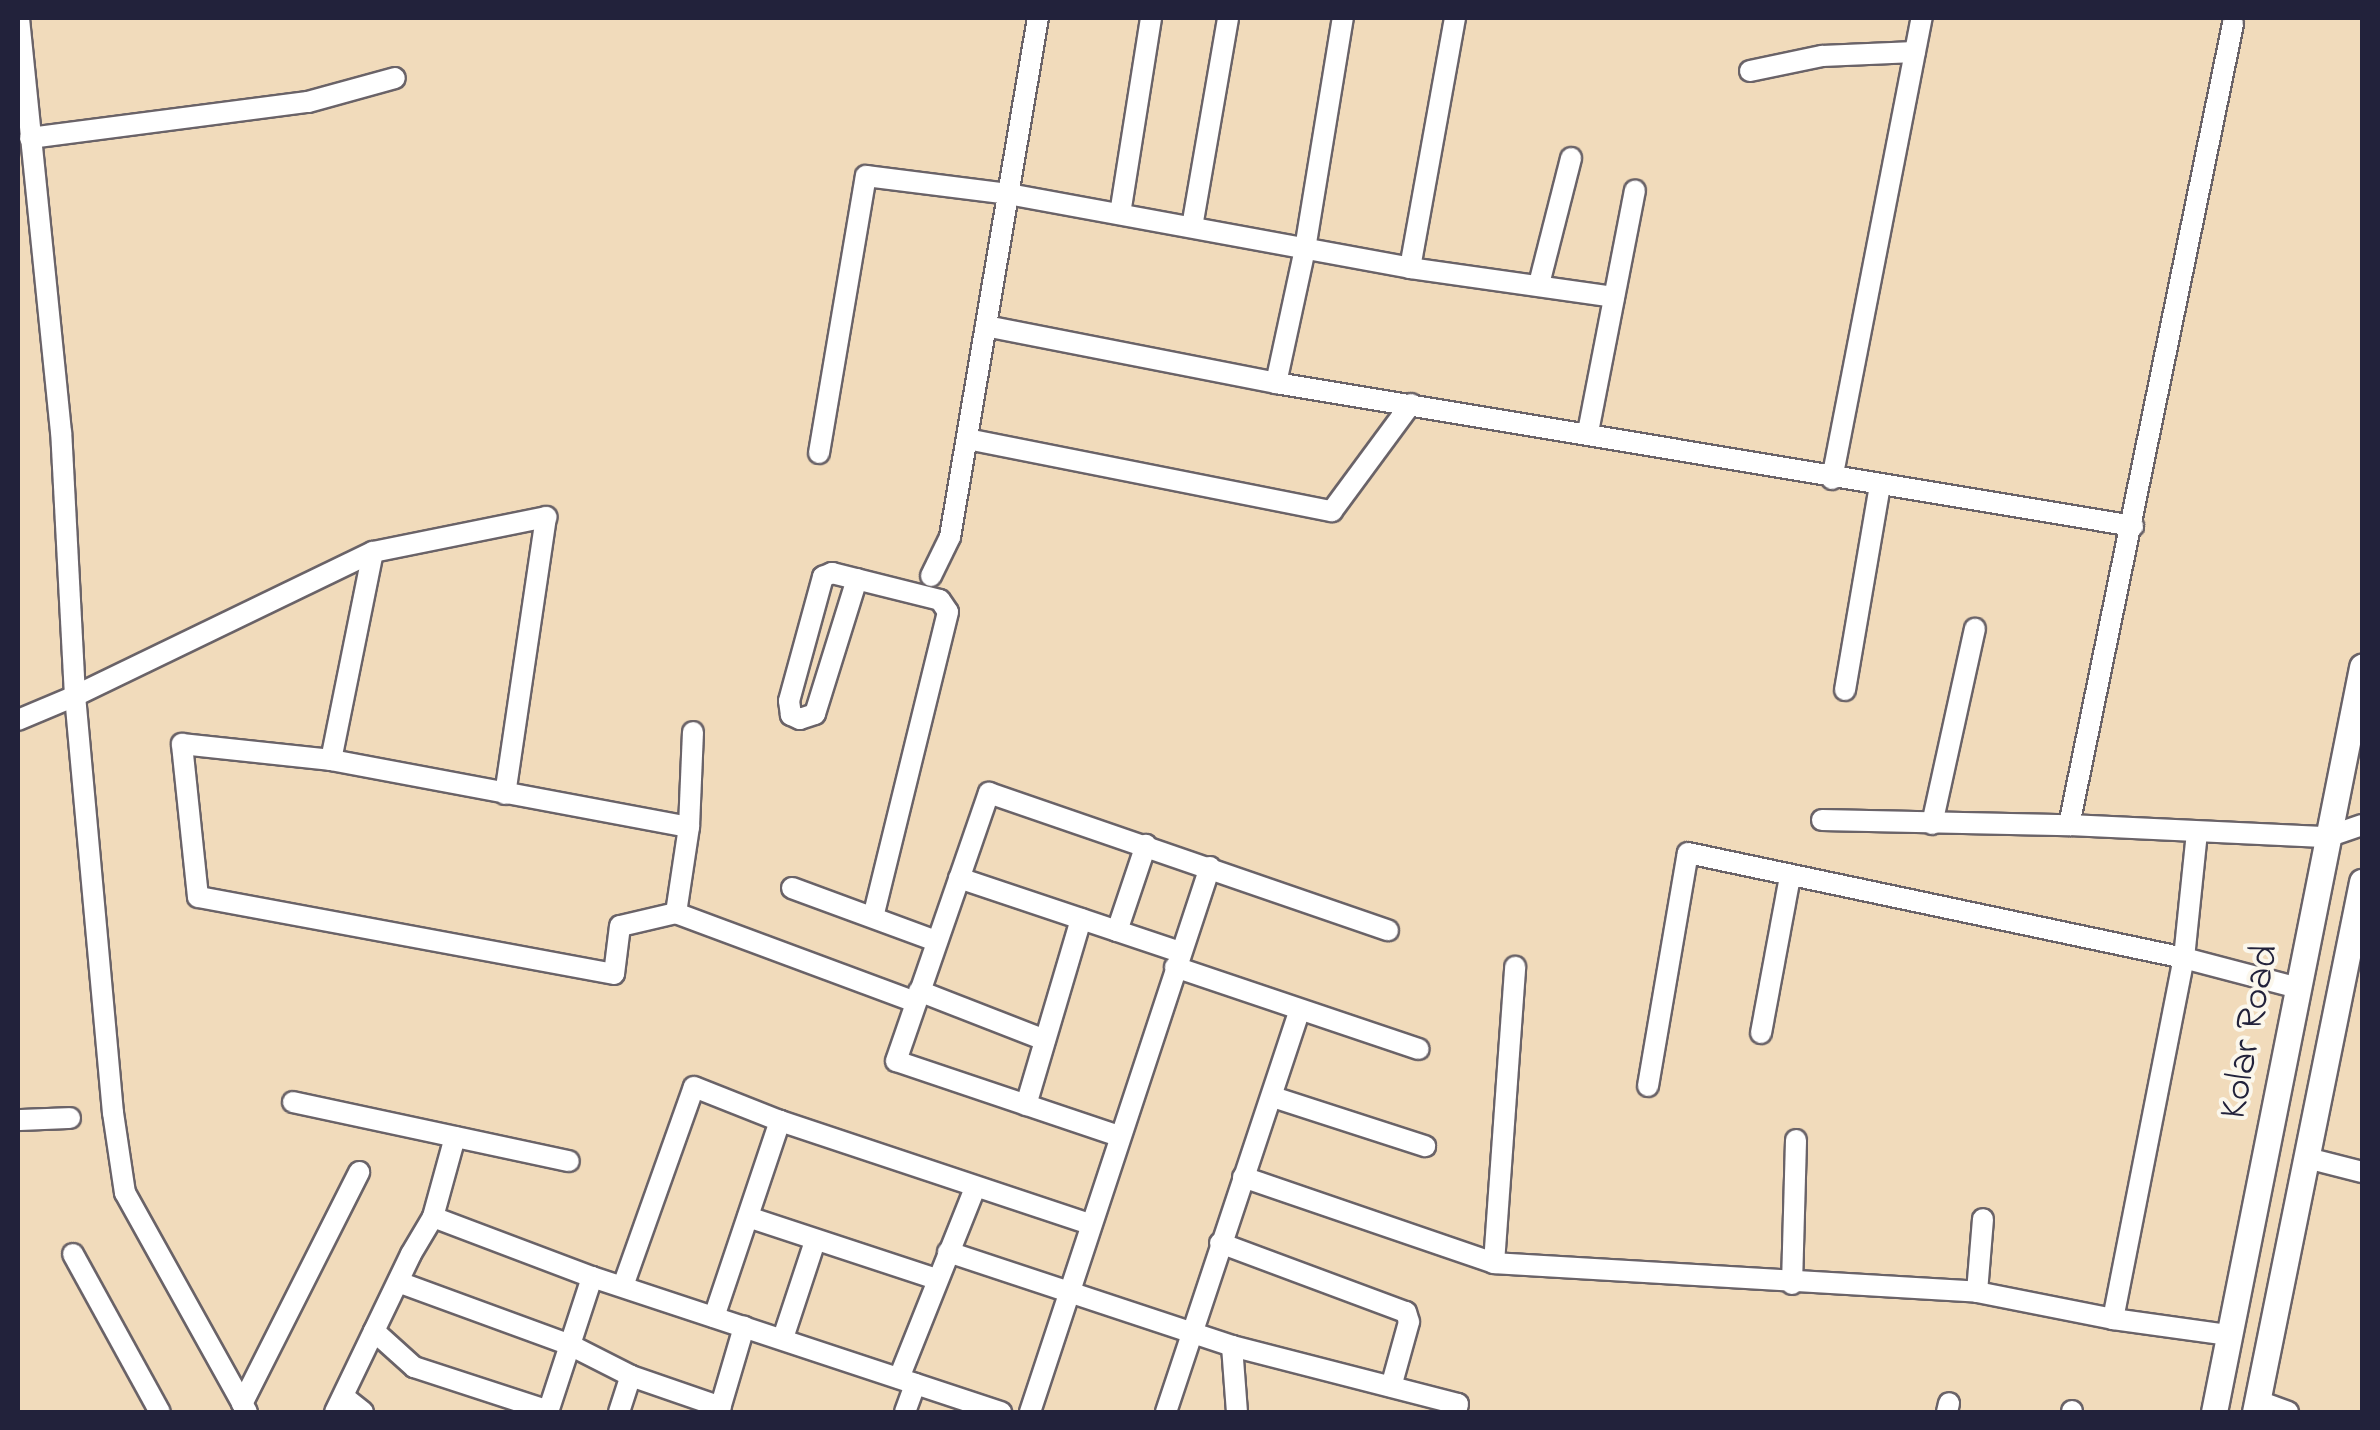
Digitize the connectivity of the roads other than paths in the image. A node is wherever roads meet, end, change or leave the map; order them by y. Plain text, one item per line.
1 (19, 18) edge
2 (1038, 18) edge
3 (1150, 18) edge
4 (1228, 18) edge
5 (1343, 18) edge
6 (1455, 18) edge
7 (1922, 18) edge
8 (2233, 24) dead end
9 (1915, 52) junction
10 (1750, 71) dead end
11 (395, 78) dead end
12 (30, 138) junction
13 (1571, 158) dead end
14 (1635, 191) dead end
15 (1008, 194) junction
16 (1120, 214) junction
17 (1192, 227) junction
18 (1305, 250) junction
19 (1410, 268) junction
20 (1538, 284) junction
21 (1614, 297) junction
22 (986, 326) junction
23 (1276, 383) junction
24 (1411, 404) junction
25 (1588, 432) junction
26 (967, 439) junction
27 (819, 453) dead end
28 (1832, 479) junction
29 (1880, 486) junction
30 (2133, 526) junction
31 (373, 552) junction
32 (931, 576) dead end
33 (857, 579) junction
34 (1975, 629) dead end
35 (2362, 667) edge
36 (1845, 690) dead end
37 (75, 696) junction
38 (18, 720) edge
39 (693, 732) dead end
40 (331, 760) junction
41 (505, 794) junction
42 (1822, 820) dead end
43 (1932, 824) junction
44 (2069, 825) junction
45 (2362, 825) edge
46 (688, 827) junction
47 (2196, 833) junction
48 (2327, 837) junction
49 (1146, 845) junction
50 (1210, 867) junction
51 (959, 878) junction
52 (1790, 878) junction
53 (2362, 882) edge
54 (792, 888) dead end
55 (676, 913) junction
56 (874, 917) junction
57 (1081, 919) junction
58 (1388, 930) dead end
59 (1116, 931) junction
60 (936, 941) junction
61 (2184, 958) junction
62 (1178, 959) junction
63 (1515, 967) dead end
64 (2298, 988) junction
65 (917, 997) junction
66 (1300, 1010) junction
67 (1761, 1033) dead end
68 (1045, 1040) junction
69 (1419, 1049) dead end
70 (1648, 1086) dead end
71 (1273, 1097) junction
72 (293, 1102) dead end
73 (1026, 1105) junction
74 (70, 1118) dead end
75 (18, 1120) edge
76 (780, 1121) junction
77 (1118, 1136) junction
78 (455, 1137) junction
79 (1796, 1140) dead end
80 (1425, 1146) dead end
81 (2307, 1158) junction
82 (569, 1162) dead end
83 (359, 1172) dead end
84 (2362, 1172) edge
85 (1243, 1178) junction
86 (976, 1188) junction
87 (433, 1217) junction
88 (748, 1218) junction
89 (1983, 1219) dead end
90 (1090, 1224) junction
91 (815, 1241) junction
92 (1220, 1243) junction
93 (948, 1252) junction
94 (72, 1254) dead end
95 (1494, 1263) junction
96 (592, 1277) junction
97 (936, 1279) junction
98 (401, 1283) junction
99 (1792, 1284) junction
100 (623, 1286) junction
101 (1069, 1290) junction
102 (1978, 1292) junction
103 (714, 1317) junction
104 (2113, 1319) junction
105 (744, 1328) junction
106 (374, 1330) junction
107 (1194, 1332) junction
108 (2229, 1335) junction
109 (783, 1338) junction
110 (570, 1345) junction
111 (1232, 1346) junction
112 (631, 1376) junction
113 (907, 1381) junction
114 (1391, 1387) junction
115 (340, 1405) edge
116 (2256, 1407) edge
117 (244, 1408) edge
118 (720, 1410) edge
119 (160, 1412) edge
120 (363, 1412) edge
121 (549, 1412) edge
122 (620, 1412) edge
123 (905, 1412) edge
124 (1001, 1412) edge
125 (1030, 1412) edge
126 (1166, 1412) edge
127 (1236, 1412) edge
128 (1456, 1412) edge
129 (2214, 1412) edge
130 (2288, 1412) edge

1 - 12 street
2 - 15 street
3 - 16 street
4 - 17 street
5 - 18 street
6 - 19 street
7 - 9 street
8 - 30 street
9 - 10 street
9 - 28 street
11 - 12 street
12 - 37 street
13 - 20 street
14 - 21 street
15 - 16 street
15 - 22 street
15 - 27 street
16 - 17 street
17 - 18 street
18 - 19 street
18 - 23 street
19 - 20 street
20 - 21 street
21 - 25 street
22 - 23 street
22 - 26 street
23 - 24 street
24 - 25 street
24 - 26 street
25 - 28 street
26 - 32 street
28 - 29 street
29 - 30 street
29 - 36 street
30 - 44 street
31 - 37 street
31 - 40 street
31 - 41 street
33 - 33 street
33 - 56 street
34 - 43 street
35 - 48 main road, Kolar Road
37 - 38 street
37 - 117 street
39 - 46 street
40 - 41 street
40 - 55 street
41 - 46 street
42 - 43 street
43 - 44 street
44 - 47 street
45 - 48 street
46 - 55 street
47 - 48 street
47 - 61 street
48 - 64 main road, Kolar Road
49 - 50 street
49 - 51 street
49 - 59 street
50 - 58 street
50 - 62 street
51 - 57 street
51 - 60 street
52 - 61 street
52 - 67 street
52 - 70 street
53 - 81 main road, Kolar Road
54 - 56 street
55 - 65 street
56 - 60 street
57 - 59 street
57 - 68 street
59 - 62 street
60 - 65 street
61 - 64 street
61 - 104 street
62 - 66 street
62 - 77 street
63 - 95 street
64 - 108 main road, Kolar Road
65 - 68 street
65 - 73 street
66 - 69 street
66 - 71 street
68 - 73 street
71 - 80 street
71 - 85 street
72 - 78 street
73 - 77 street
74 - 75 street
76 - 86 street
76 - 88 street
76 - 100 street
77 - 90 street
78 - 82 street
78 - 87 street
79 - 99 street
81 - 84 street
81 - 116 main road, Kolar Road
83 - 117 street
85 - 92 street
85 - 95 street
86 - 90 street
86 - 93 street
87 - 96 street
87 - 98 street
88 - 91 street
88 - 103 street
89 - 102 street
90 - 101 street
91 - 97 street
91 - 109 street
92 - 107 street
92 - 114 street
93 - 97 street
93 - 101 street
94 - 119 street
95 - 99 street
96 - 100 street
96 - 110 street
97 - 113 street
98 - 106 street
98 - 110 street
99 - 102 street
100 - 103 street
101 - 107 street
101 - 125 street
102 - 104 street
103 - 105 street
104 - 108 street
105 - 109 street
105 - 118 street
106 - 115 street
106 - 121 street
107 - 111 street
107 - 126 street
108 - 129 main road, Kolar Road
109 - 113 street
110 - 112 street
110 - 121 street
111 - 114 street
111 - 127 street
112 - 118 street
112 - 122 street
113 - 123 street
113 - 124 street
114 - 128 street
115 - 120 street
116 - 130 street

